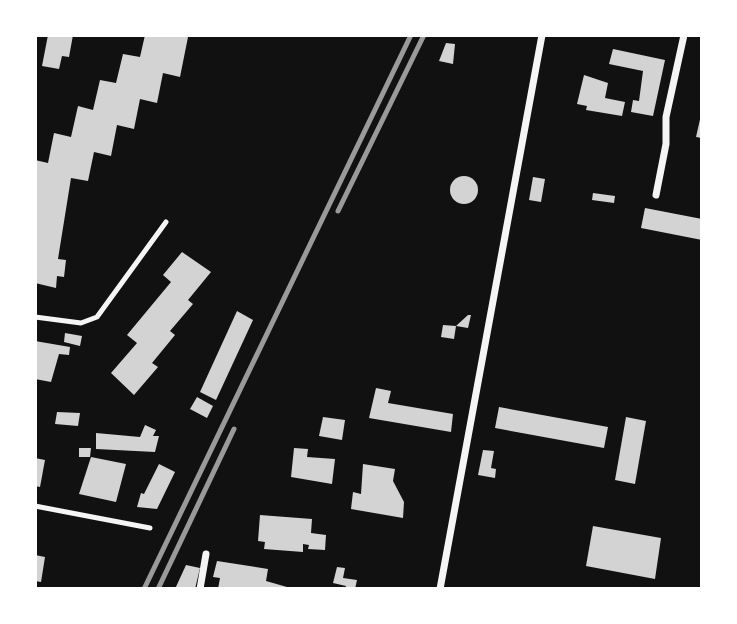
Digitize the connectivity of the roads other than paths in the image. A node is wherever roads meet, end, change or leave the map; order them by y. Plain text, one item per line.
1 (541, 35) edge
2 (684, 35) edge
3 (656, 195) dead end
4 (166, 222) dead end
5 (35, 317) edge
6 (35, 506) edge
7 (150, 528) dead end
8 (206, 554) dead end
9 (200, 589) edge
10 (440, 589) edge

1 - 10 street
2 - 3 street
4 - 5 lane
6 - 7 lane
8 - 9 street

